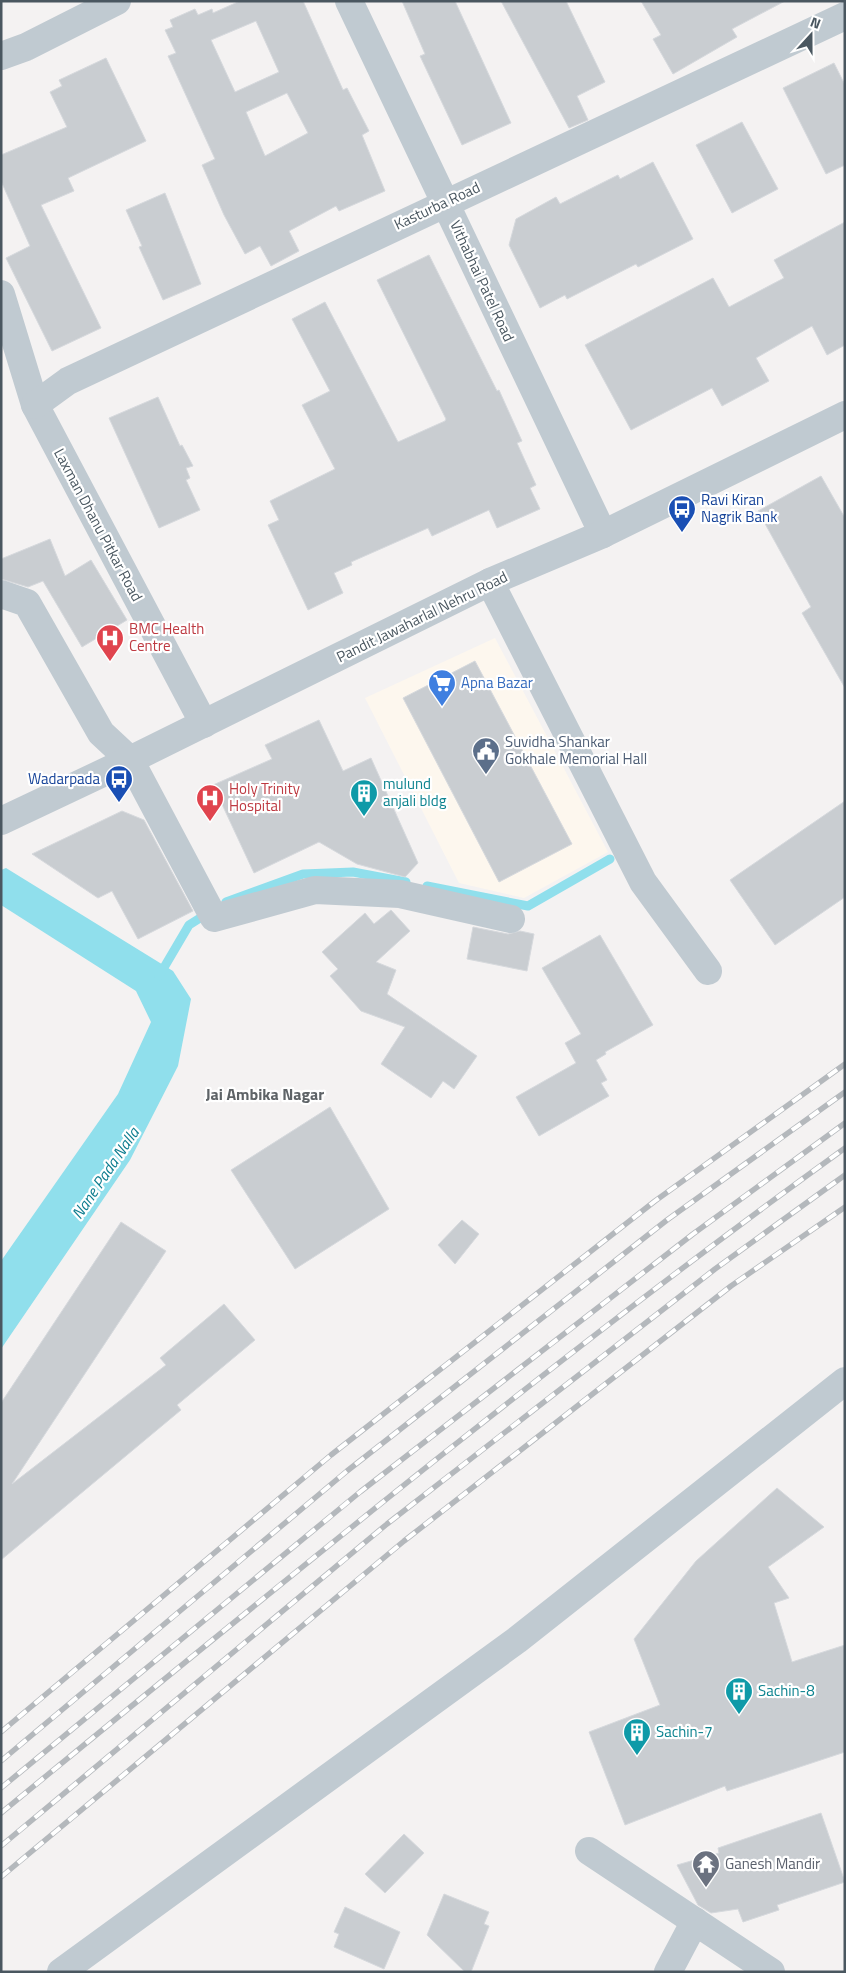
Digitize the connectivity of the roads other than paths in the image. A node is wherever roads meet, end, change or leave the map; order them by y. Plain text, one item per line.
1 (117, 1) edge
2 (348, 1) edge
3 (845, 16) edge
4 (1, 56) edge
5 (445, 203) junction
6 (1, 294) edge
7 (35, 405) junction
8 (845, 415) edge
9 (602, 534) junction
10 (490, 582) junction
11 (1, 594) edge
12 (204, 724) junction
13 (130, 760) junction
14 (1, 821) edge
15 (511, 919) dead end
16 (708, 970) dead end
17 (845, 1381) edge
18 (589, 1852) dead end
19 (695, 1921) junction
20 (61, 1972) edge
21 (668, 1972) edge
22 (771, 1972) edge

1 - 4 street
2 - 5 street, Vithabhai Patel Road
3 - 5 street, Kasturba Road
5 - 7 street, Kasturba Road
5 - 9 street, Vithabhai Patel Road
6 - 7 street, Laxman Dhanu Pitkar Road
7 - 12 street, Laxman Dhanu Pitkar Road
8 - 9 street, Pandit Jawaharlal Nehru Road
9 - 10 street, Pandit Jawaharlal Nehru Road
10 - 12 street, Pandit Jawaharlal Nehru Road
10 - 16 street
11 - 13 street
12 - 13 street, Pandit Jawaharlal Nehru Road
13 - 14 street, Pandit Jawaharlal Nehru Road
13 - 15 street
17 - 20 street
18 - 19 street
19 - 21 street
19 - 22 street

